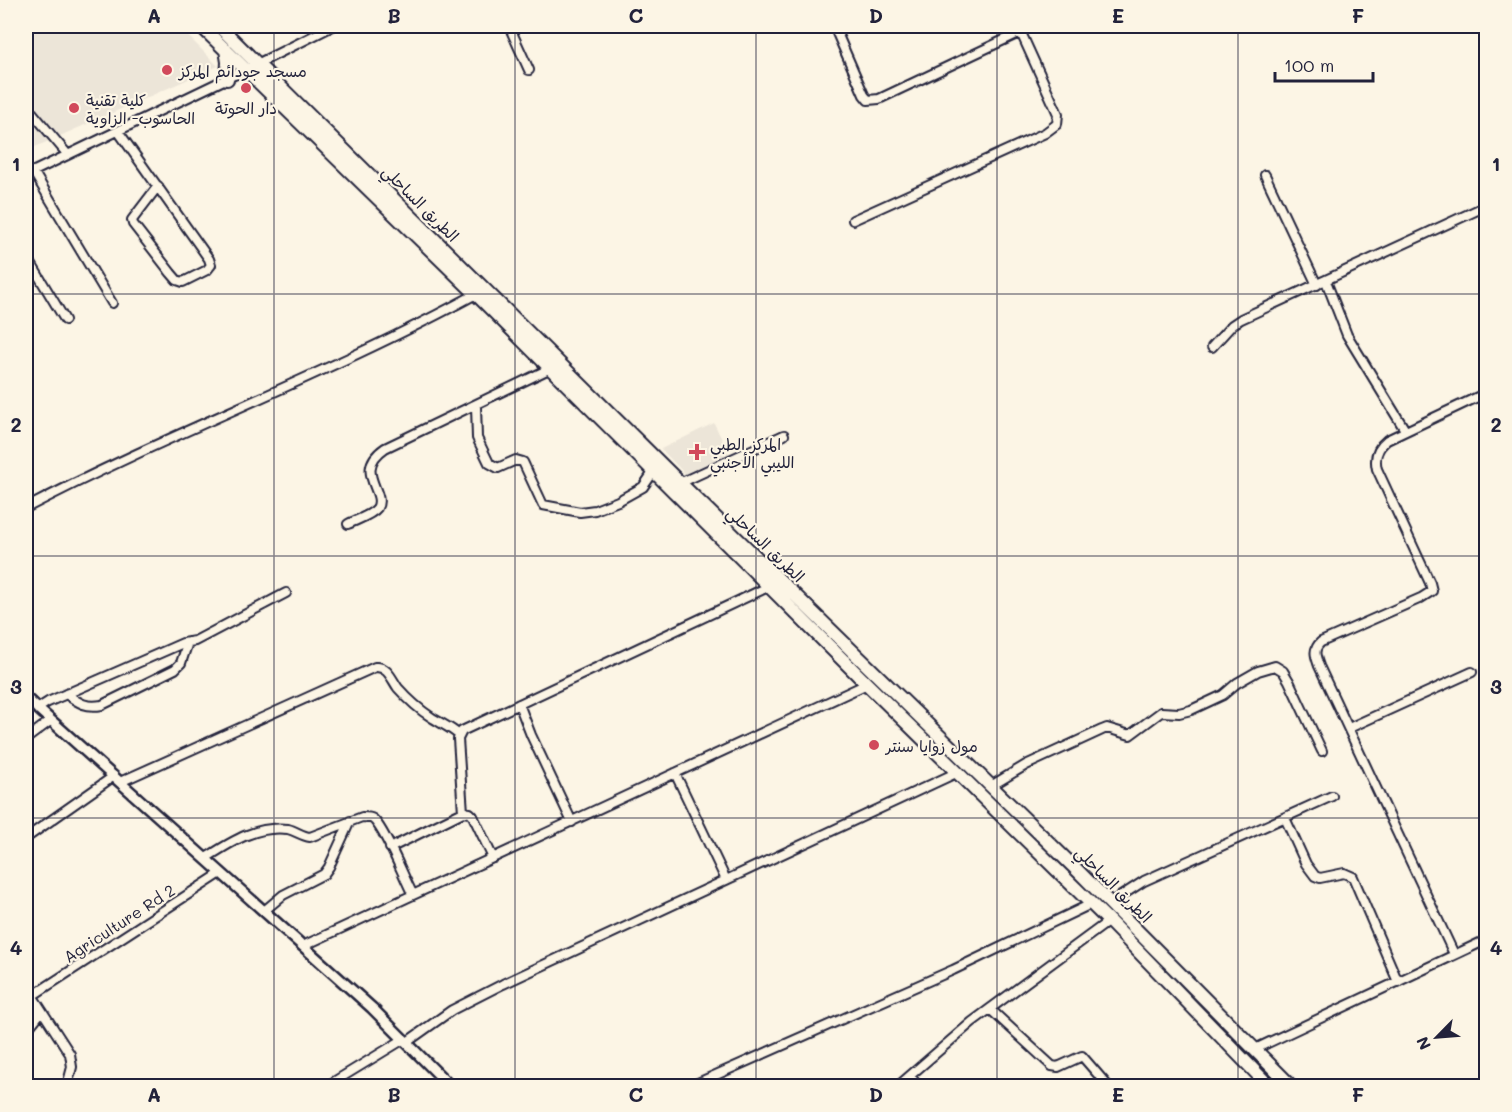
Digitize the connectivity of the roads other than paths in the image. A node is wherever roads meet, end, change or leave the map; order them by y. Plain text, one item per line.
1 (201, 26) edge
2 (219, 26) edge
3 (333, 26) edge
4 (509, 26) edge
5 (1019, 29) edge
6 (837, 33) dead end
7 (226, 50) junction
8 (252, 67) junction
9 (529, 70) dead end
10 (227, 79) junction
11 (26, 105) edge
12 (118, 131) junction
13 (68, 155) junction
14 (29, 173) edge
15 (1265, 175) dead end
16 (158, 186) junction
17 (1486, 206) edge
18 (853, 220) dead end
19 (26, 255) edge
20 (1326, 281) junction
21 (1317, 285) junction
22 (476, 294) junction
23 (112, 303) dead end
24 (65, 320) dead end
25 (1212, 347) dead end
26 (551, 369) junction
27 (1486, 393) edge
28 (476, 406) junction
29 (1405, 430) junction
30 (784, 435) dead end
31 (654, 471) junction
32 (680, 483) junction
33 (26, 508) edge
34 (348, 524) dead end
35 (770, 586) junction
36 (286, 593) dead end
37 (188, 642) junction
38 (1472, 672) dead end
39 (867, 684) junction
40 (66, 694) junction
41 (26, 698) edge
42 (519, 704) junction
43 (37, 709) junction
44 (50, 721) junction
45 (1349, 728) junction
46 (459, 735) junction
47 (26, 739) edge
48 (1322, 751) dead end
49 (958, 772) junction
50 (675, 774) junction
51 (117, 779) junction
52 (991, 786) junction
53 (1332, 796) dead end
54 (463, 812) junction
55 (1285, 818) junction
56 (350, 821) junction
57 (572, 822) junction
58 (26, 838) edge
59 (390, 848) junction
60 (206, 858) junction
61 (493, 858) junction
62 (221, 873) junction
63 (726, 880) junction
64 (413, 895) junction
65 (1110, 903) junction
66 (1091, 904) junction
67 (264, 911) junction
68 (1109, 921) junction
69 (1486, 940) edge
70 (303, 946) junction
71 (1455, 954) junction
72 (1398, 982) junction
73 (26, 986) edge
74 (32, 996) junction
75 (39, 1007) junction
76 (990, 1009) junction
77 (26, 1030) edge
78 (405, 1041) junction
79 (1255, 1049) junction
80 (910, 1076) junction
81 (67, 1086) edge
82 (327, 1086) edge
83 (450, 1086) edge
84 (691, 1086) edge
85 (898, 1086) edge
86 (918, 1086) edge
87 (1108, 1086) edge
88 (1269, 1086) edge
89 (1291, 1086) edge

1 - 7 highway, الطريق الساحلي
2 - 8 highway, الطريق الساحلي
3 - 8 street
4 - 9 street
5 - 6 street
5 - 18 street
7 - 8 highway, الطريق الساحلي
7 - 10 highway
8 - 10 street
8 - 22 highway, الطريق الساحلي
8 - 32 highway, الطريق الساحلي
10 - 12 street
11 - 13 street
12 - 13 street
12 - 16 street
13 - 14 street
14 - 23 street
15 - 21 street
16 - 16 street
17 - 20 street
19 - 24 street
20 - 21 street
20 - 29 street
21 - 25 street
22 - 26 highway, الطريق الساحلي
22 - 33 street
26 - 28 street
26 - 31 highway, الطريق الساحلي
27 - 29 street
28 - 31 street
28 - 34 street
29 - 45 street
30 - 32 street
31 - 35 highway, الطريق الساحلي
32 - 52 highway, الطريق الساحلي
35 - 39 highway, الطريق الساحلي
35 - 42 street
36 - 37 street
37 - 40 street
37 - 40 street
38 - 45 street
39 - 49 highway, الطريق الساحلي
39 - 50 street
40 - 43 street
41 - 43 street
42 - 46 street
42 - 57 street
43 - 44 street
44 - 47 street
44 - 51 street
45 - 71 street
46 - 51 street
46 - 54 street
48 - 52 street
49 - 63 street
49 - 66 highway, الطريق الساحلي
50 - 57 street
50 - 63 street
51 - 58 street
51 - 60 street
52 - 65 highway, الطريق الساحلي
53 - 55 street
54 - 59 street
54 - 61 street
55 - 65 street
55 - 72 street
56 - 59 street
56 - 60 street
56 - 67 street
57 - 61 street
59 - 64 street
60 - 62 street
61 - 64 street
62 - 67 street
62 - 74 street, Agriculture Rd 2
63 - 78 street
64 - 70 street
65 - 79 highway, الطريق الساحلي
66 - 68 highway, الطريق الساحلي
66 - 84 street
67 - 70 street
68 - 76 street
68 - 88 highway, الطريق الساحلي
69 - 71 street
70 - 78 street
71 - 72 street
72 - 79 street
73 - 74 street
74 - 75 street
75 - 77 street
75 - 81 street
76 - 80 street
76 - 87 street
78 - 82 street
78 - 83 street
79 - 89 highway, الطريق الساحلي
80 - 85 street
80 - 86 street

